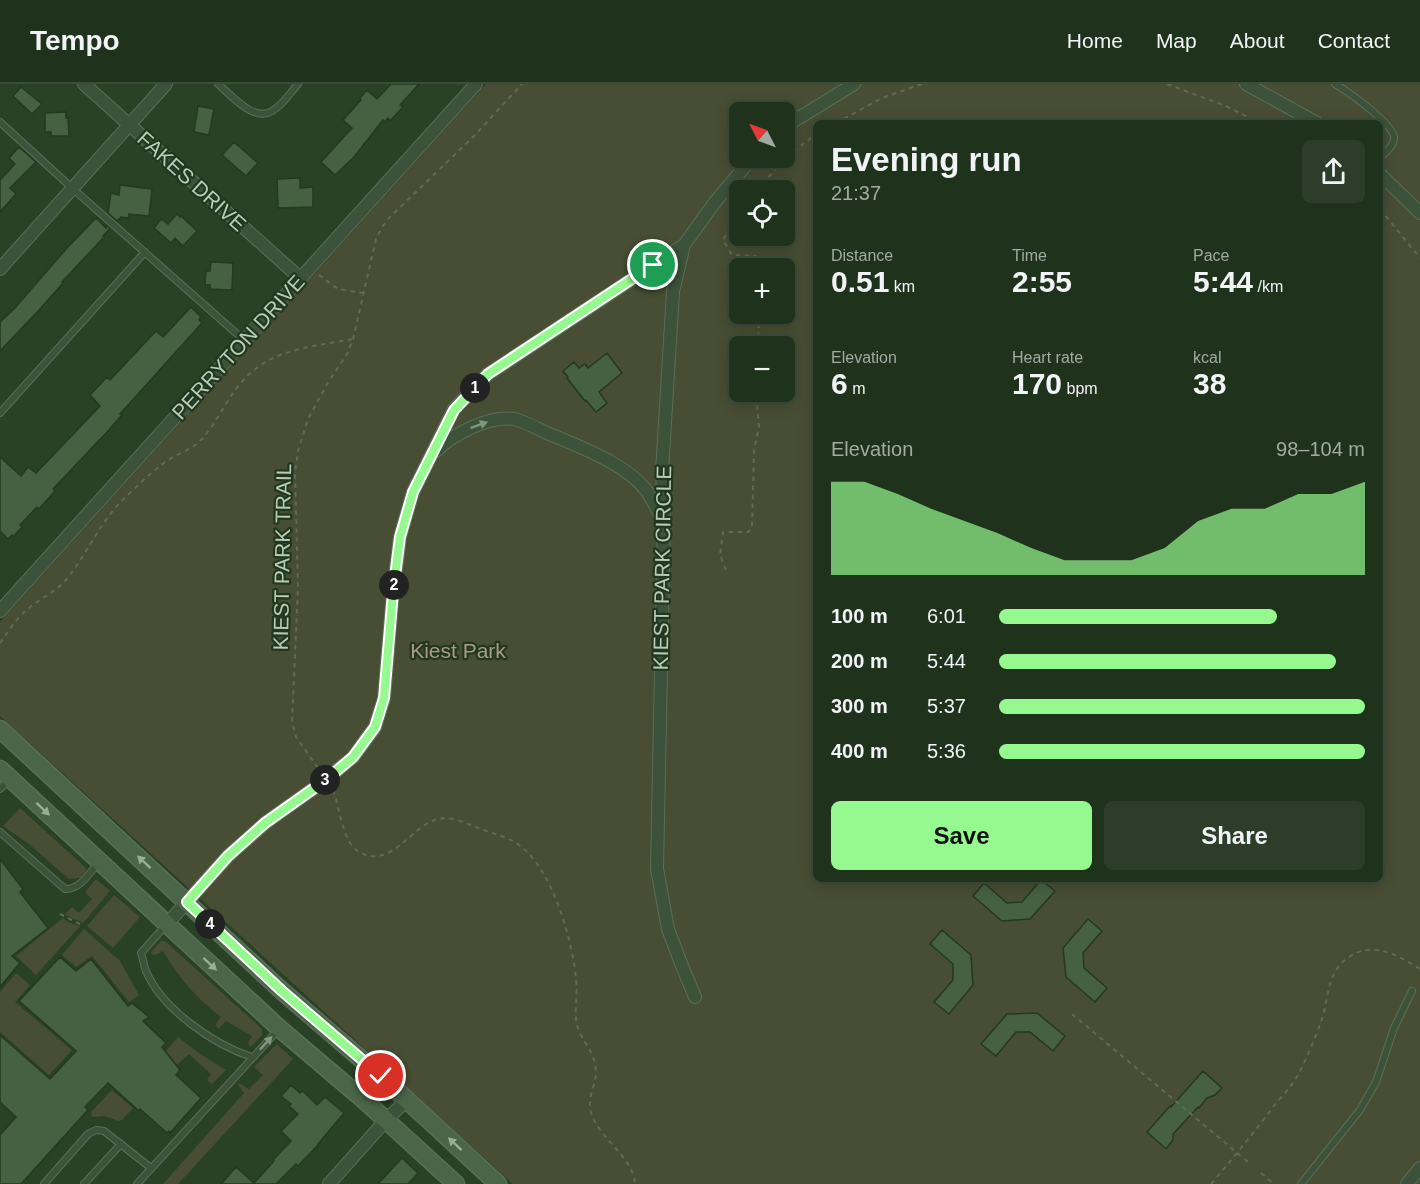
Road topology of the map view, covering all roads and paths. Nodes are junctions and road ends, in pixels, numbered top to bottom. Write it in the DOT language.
graph roads {
  1 [pos="84,84"];
  2 [pos="166,84"];
  3 [pos="218,84"];
  4 [pos="298,84"];
  5 [pos="476,84"];
  6 [pos="522,84"];
  7 [pos="854,84"];
  8 [pos="922,84"];
  9 [pos="1167,84"];
  10 [pos="1246,84"];
  11 [pos="1335,84"];
  12 [pos="795,120"];
  13 [pos="842,120"];
  14 [pos="1254,120"];
  15 [pos="1312,120"];
  16 [pos="1381,120"];
  17 [pos="0,122"];
  18 [pos="1383,122"];
  19 [pos="130,124"];
  20 [pos="813,137"];
  21 [pos="1383,155"];
  22 [pos="744,168"];
  23 [pos="1383,177"];
  24 [pos="766,180"];
  25 [pos="72,188"];
  26 [pos="1383,213"];
  27 [pos="1420,213"];
  28 [pos="729,230"];
  29 [pos="684,245"];
  30 [pos="145,252"];
  31 [pos="757,258"];
  32 [pos="1420,258"];
  33 [pos="0,269"];
  34 [pos="317,273"];
  35 [pos="300,278"];
  36 [pos="363,293"];
  37 [pos="353,339"];
  38 [pos="245,341"];
  39 [pos="757,402"];
  40 [pos="0,413"];
  41 [pos="431,456"];
  42 [pos="664,520"];
  43 [pos="726,570"];
  44 [pos="0,611"];
  45 [pos="0,643"];
  46 [pos="0,729"];
  47 [pos="321,772"];
  48 [pos="3,779"];
  49 [pos="330,784"];
  50 [pos="0,832"];
  51 [pos="100,862"];
  52 [pos="187,902"];
  53 [pos="60,914"];
  54 [pos="167,924"];
  55 [pos="84,926"];
  56 [pos="1420,969"];
  57 [pos="1412,991"];
  58 [pos="695,997"];
  59 [pos="1072,1014"];
  60 [pos="279,1028"];
  61 [pos="252,1057"];
  62 [pos="407,1100"];
  63 [pos="386,1120"];
  64 [pos="121,1144"];
  65 [pos="1237,1153"];
  66 [pos="1248,1162"];
  67 [pos="151,1168"];
  68 [pos="1420,1168"];
  69 [pos="1261,1173"];
  70 [pos="44,1184"];
  71 [pos="84,1184"];
  72 [pos="137,1184"];
  73 [pos="329,1184"];
  74 [pos="456,1184"];
  75 [pos="498,1184"];
  76 [pos="635,1184"];
  77 [pos="1211,1184"];
  78 [pos="1274,1184"];
  79 [pos="1301,1184"];
  80 [pos="1407,1184"];
  1 -- 19 [label="street, FAKES DRIVE"];
  2 -- 19 [label="street"];
  3 -- 4 [label="lane"];
  5 -- 35 [label="street, PERRYTON DRIVE"];
  6 -- 36 [label="path, KIEST PARK TRAIL"];
  7 -- 12 [label="street"];
  8 -- 13 [label="path"];
  9 -- 14 [label="path"];
  10 -- 15 [label="street"];
  11 -- 16 [label="lane"];
  17 -- 25 [label="lane"];
  18 -- 21 [label="lane"];
  19 -- 25 [label="street"];
  19 -- 35 [label="street, FAKES DRIVE"];
  20 -- 24 [label="path"];
  22 -- 29 [label="street, KIEST PARK CIRCLE"];
  23 -- 27 [label="street"];
  25 -- 30 [label="lane"];
  25 -- 33 [label="street"];
  26 -- 32 [label="path"];
  28 -- 31 [label="path"];
  29 -- 41 [label="street"];
  29 -- 42 [label="street, KIEST PARK CIRCLE"];
  30 -- 38 [label="lane"];
  30 -- 40 [label="lane"];
  34 -- 36 [label="path"];
  35 -- 38 [label="street, PERRYTON DRIVE"];
  36 -- 37 [label="path, KIEST PARK TRAIL"];
  37 -- 45 [label="path"];
  37 -- 47 [label="path, KIEST PARK TRAIL"];
  38 -- 44 [label="street, PERRYTON DRIVE"];
  39 -- 43 [label="path"];
  41 -- 42 [label="street, one-way"];
  41 -- 52 [label="street"];
  42 -- 58 [label="street, KIEST PARK CIRCLE"];
  52 -- 46 [label="main road, one-way"];
  48 -- 51 [label="main road, one-way"];
  49 -- 76 [label="path"];
  50 -- 51 [label="lane"];
  51 -- 54 [label="main road"];
  52 -- 54 [label="street"];
  52 -- 62 [label="main road"];
  53 -- 55 [label="path"];
  54 -- 60 [label="main road, one-way"];
  54 -- 61 [label="lane"];
  56 -- 65 [label="path"];
  57 -- 79 [label="lane"];
  59 -- 65 [label="path"];
  61 -- 60 [label="lane, one-way"];
  60 -- 63 [label="main road"];
  61 -- 67 [label="lane"];
  62 -- 63 [label="street"];
  75 -- 62 [label="main road, one-way"];
  63 -- 73 [label="street"];
  63 -- 74 [label="main road"];
  64 -- 67 [label="lane"];
  64 -- 70 [label="lane"];
  64 -- 71 [label="lane"];
  65 -- 66 [label="path"];
  65 -- 77 [label="path"];
  67 -- 72 [label="lane"];
  68 -- 80 [label="street"];
  69 -- 78 [label="path"];
}
